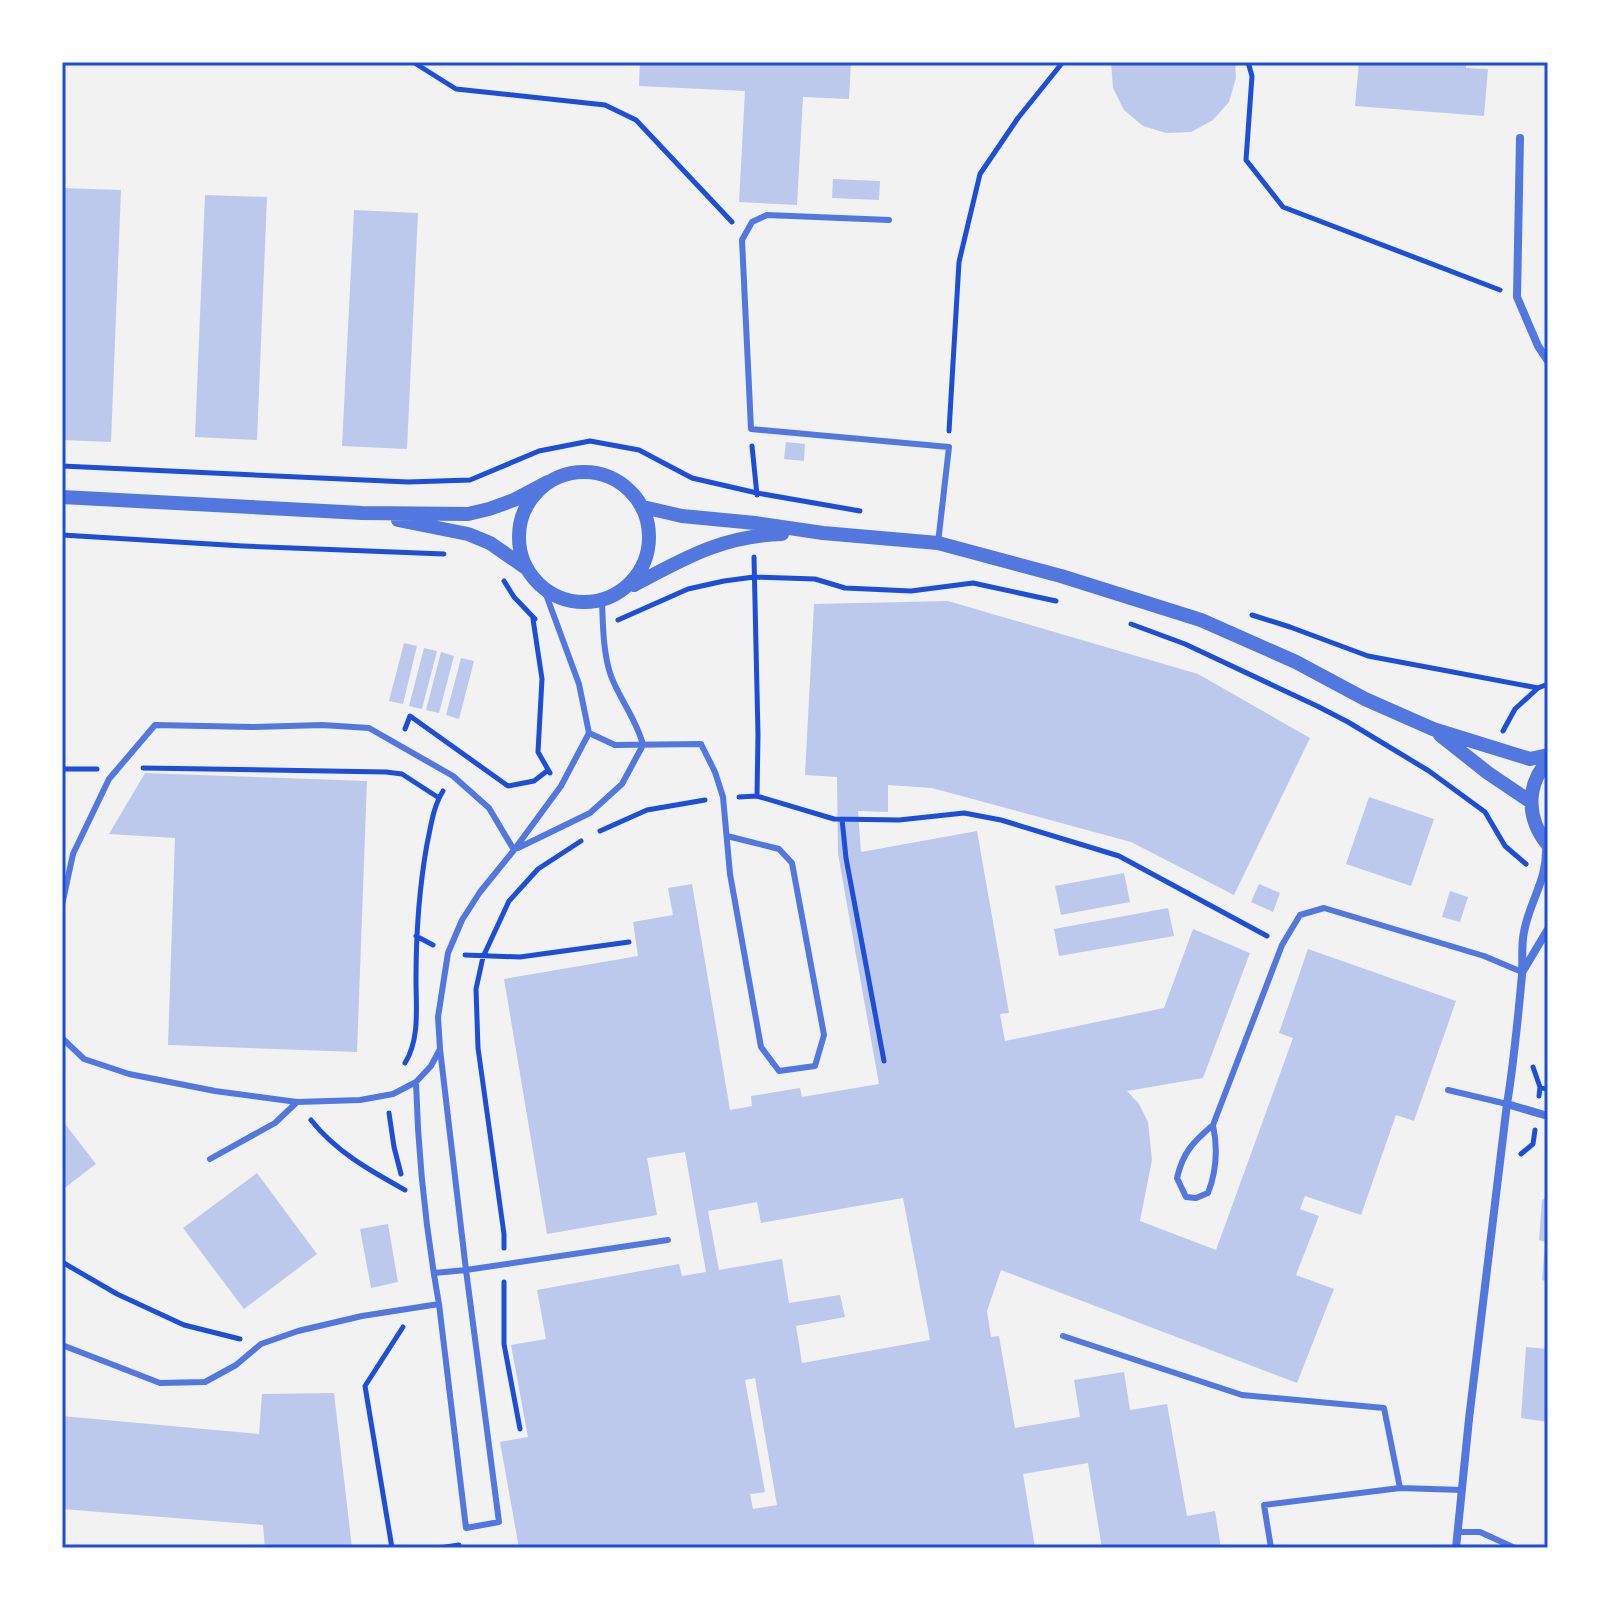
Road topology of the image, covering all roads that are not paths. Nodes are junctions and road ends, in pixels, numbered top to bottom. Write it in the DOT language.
graph roads {
  1 [pos="1520,138"];
  2 [pos="889,220"];
  3 [pos="1548,361"];
  4 [pos="548,482"];
  5 [pos="62,497"];
  6 [pos="643,507"];
  7 [pos="362,513"];
  8 [pos="754,529"];
  9 [pos="938,543"];
  10 [pos="527,569"];
  11 [pos="544,589"];
  12 [pos="619,593"];
  13 [pos="602,601"];
  14 [pos="1433,729"];
  15 [pos="589,733"];
  16 [pos="643,745"];
  17 [pos="1548,758"];
  18 [pos="1531,802"];
  19 [pos="727,836"];
  20 [pos="1547,844"];
  21 [pos="514,850"];
  22 [pos="62,905"];
  23 [pos="1548,929"];
  24 [pos="1522,972"];
  25 [pos="62,1038"];
  26 [pos="440,1049"];
  27 [pos="416,1082"];
  28 [pos="1448,1090"];
  29 [pos="297,1102"];
  30 [pos="1507,1104"];
  31 [pos="1548,1116"];
  32 [pos="1213,1125"];
  33 [pos="210,1159"];
  34 [pos="668,1240"];
  35 [pos="466,1270"];
  36 [pos="434,1273"];
  37 [pos="439,1304"];
  38 [pos="1063,1336"];
  39 [pos="62,1345"];
  40 [pos="1400,1488"];
  41 [pos="1462,1490"];
  42 [pos="1457,1532"];
  43 [pos="1271,1548"];
  44 [pos="1456,1548"];
  45 [pos="1515,1548"];
  1 -- 3 [label="street"];
  2 -- 9 [label="lane"];
  4 -- 6 [label="street"];
  4 -- 7 [label="street"];
  4 -- 10 [label="street"];
  5 -- 7 [label="street"];
  6 -- 8 [label="street"];
  6 -- 12 [label="street"];
  7 -- 10 [label="street"];
  8 -- 9 [label="street"];
  8 -- 12 [label="street"];
  9 -- 14 [label="street"];
  10 -- 11 [label="street"];
  11 -- 13 [label="street"];
  11 -- 15 [label="lane"];
  12 -- 13 [label="street"];
  13 -- 16 [label="lane"];
  14 -- 17 [label="street"];
  14 -- 18 [label="street"];
  15 -- 16 [label="lane"];
  15 -- 21 [label="lane"];
  16 -- 19 [label="lane"];
  16 -- 21 [label="lane"];
  17 -- 18 [label="street"];
  18 -- 20 [label="street"];
  19 -- 19 [label="lane"];
  20 -- 24 [label="street"];
  21 -- 22 [label="lane"];
  21 -- 26 [label="lane"];
  23 -- 24 [label="street"];
  24 -- 30 [label="street"];
  24 -- 32 [label="lane"];
  25 -- 29 [label="lane"];
  26 -- 27 [label="lane"];
  26 -- 35 [label="lane"];
  27 -- 29 [label="lane"];
  27 -- 36 [label="lane"];
  28 -- 30 [label="lane"];
  29 -- 33 [label="lane"];
  30 -- 31 [label="street"];
  30 -- 41 [label="street"];
  32 -- 32 [label="lane"];
  34 -- 35 [label="lane"];
  35 -- 36 [label="lane"];
  35 -- 37 [label="lane"];
  36 -- 37 [label="lane"];
  37 -- 39 [label="lane"];
  38 -- 40 [label="lane"];
  40 -- 41 [label="lane"];
  40 -- 43 [label="lane"];
  41 -- 42 [label="street"];
  42 -- 44 [label="street"];
  42 -- 45 [label="lane"];
}
